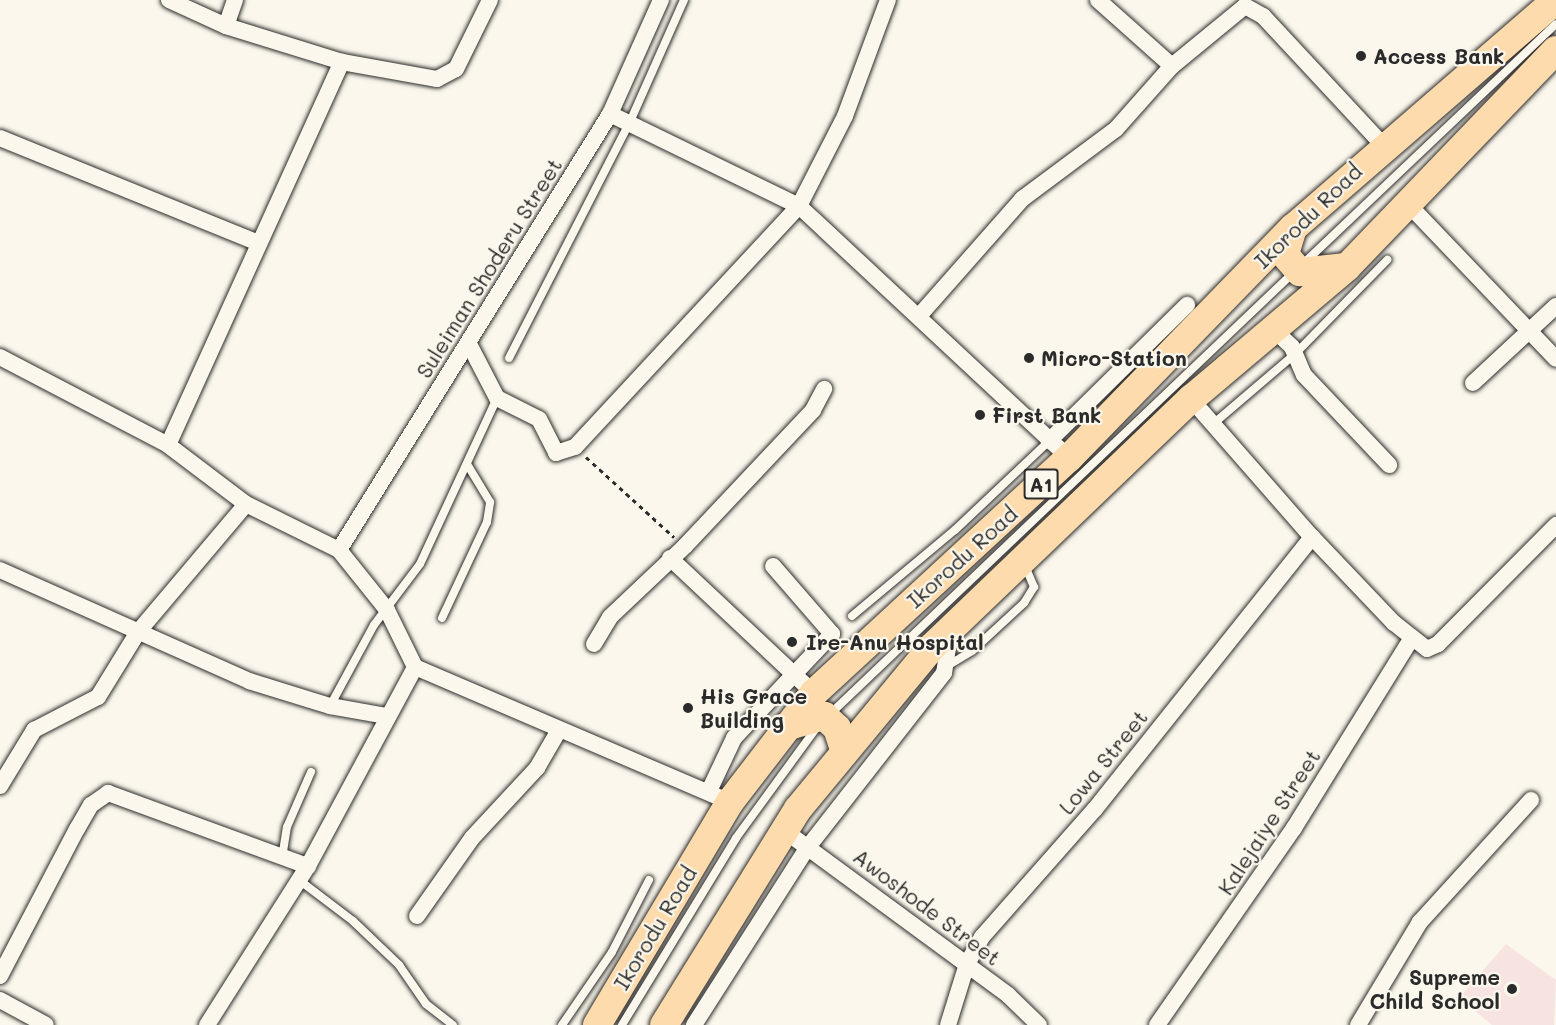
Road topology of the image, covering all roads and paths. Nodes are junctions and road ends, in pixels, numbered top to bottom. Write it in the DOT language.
graph roads {
  1 [pos="169,0"];
  2 [pos="235,0"];
  3 [pos="490,0"];
  4 [pos="661,0"];
  5 [pos="684,0"];
  6 [pos="888,0"];
  7 [pos="1098,0"];
  8 [pos="1551,7"];
  9 [pos="226,26"];
  10 [pos="1556,50"];
  11 [pos="342,62"];
  12 [pos="1172,66"];
  13 [pos="610,114"];
  14 [pos="629,124"];
  15 [pos="0,138"];
  16 [pos="1383,145"];
  17 [pos="1408,204"];
  18 [pos="799,206"];
  19 [pos="1293,228"];
  20 [pos="256,242"];
  21 [pos="1387,260"];
  22 [pos="1347,267"];
  23 [pos="1297,269"];
  24 [pos="1187,305"];
  25 [pos="1556,306"];
  26 [pos="919,316"];
  27 [pos="1274,330"];
  28 [pos="1530,330"];
  29 [pos="469,344"];
  30 [pos="1295,354"];
  31 [pos="0,357"];
  32 [pos="509,358"];
  33 [pos="1556,359"];
  34 [pos="1473,383"];
  35 [pos="824,389"];
  36 [pos="497,399"];
  37 [pos="1191,399"];
  38 [pos="1213,424"];
  39 [pos="168,445"];
  40 [pos="575,447"];
  41 [pos="1059,449"];
  42 [pos="467,465"];
  43 [pos="1389,465"];
  44 [pos="246,504"];
  45 [pos="1556,525"];
  46 [pos="1312,537"];
  47 [pos="685,546"];
  48 [pos="339,550"];
  49 [pos="670,558"];
  50 [pos="1022,561"];
  51 [pos="773,566"];
  52 [pos="0,570"];
  53 [pos="387,610"];
  54 [pos="852,616"];
  55 [pos="442,618"];
  56 [pos="951,628"];
  57 [pos="138,632"];
  58 [pos="1411,639"];
  59 [pos="594,644"];
  60 [pos="947,666"];
  61 [pos="415,667"];
  62 [pos="793,674"];
  63 [pos="814,693"];
  64 [pos="330,706"];
  65 [pos="387,716"];
  66 [pos="826,718"];
  67 [pos="785,726"];
  68 [pos="559,730"];
  69 [pos="844,749"];
  70 [pos="311,772"];
  71 [pos="0,786"];
  72 [pos="719,796"];
  73 [pos="1531,800"];
  74 [pos="785,831"];
  75 [pos="808,847"];
  76 [pos="282,858"];
  77 [pos="303,873"];
  78 [pos="649,880"];
  79 [pos="417,916"];
  80 [pos="967,964"];
  81 [pos="0,975"];
  82 [pos="0,1000"];
  83 [pos="1363,1023"];
  84 [pos="46,1025"];
  85 [pos="207,1025"];
  86 [pos="453,1025"];
  87 [pos="562,1025"];
  88 [pos="597,1025"];
  89 [pos="622,1025"];
  90 [pos="664,1025"];
  91 [pos="694,1025"];
  92 [pos="948,1025"];
  93 [pos="1039,1025"];
  94 [pos="1157,1025"];
  1 -- 9 [label="street"];
  2 -- 9 [label="street"];
  3 -- 11 [label="street"];
  4 -- 13 [label="street, Suleiman Shoderu Street"];
  5 -- 14 [label="lane"];
  6 -- 18 [label="street"];
  7 -- 12 [label="street"];
  8 -- 16 [label="highway, Ikorodu Road / A1"];
  8 -- 23 [label="lane"];
  9 -- 11 [label="street"];
  10 -- 17 [label="highway, Ikorodu Road / A1"];
  11 -- 20 [label="street"];
  12 -- 16 [label="street"];
  12 -- 26 [label="street"];
  13 -- 14 [label="street"];
  13 -- 29 [label="street, Suleiman Shoderu Street"];
  14 -- 18 [label="street"];
  14 -- 32 [label="lane"];
  15 -- 20 [label="street"];
  16 -- 19 [label="highway, Ikorodu Road / A1"];
  17 -- 22 [label="highway, Ikorodu Road / A1"];
  17 -- 28 [label="street"];
  18 -- 26 [label="street"];
  18 -- 40 [label="street"];
  19 -- 23 [label="highway"];
  19 -- 41 [label="highway, Ikorodu Road / A1"];
  20 -- 39 [label="street"];
  21 -- 30 [label="lane"];
  22 -- 23 [label="highway"];
  22 -- 27 [label="highway, Ikorodu Road / A1"];
  23 -- 66 [label="lane"];
  24 -- 41 [label="street"];
  25 -- 28 [label="street"];
  26 -- 41 [label="street"];
  27 -- 30 [label="street"];
  27 -- 37 [label="highway, Ikorodu Road / A1"];
  28 -- 33 [label="street"];
  28 -- 34 [label="street"];
  29 -- 36 [label="street"];
  29 -- 48 [label="street, Suleiman Shoderu Street"];
  30 -- 38 [label="lane"];
  30 -- 43 [label="street"];
  31 -- 39 [label="street"];
  35 -- 47 [label="street"];
  36 -- 40 [label="street"];
  36 -- 42 [label="lane"];
  37 -- 38 [label="street"];
  37 -- 50 [label="highway, Ikorodu Road / A1"];
  38 -- 46 [label="street"];
  39 -- 44 [label="street"];
  40 -- 47 [label="path"];
  41 -- 54 [label="lane"];
  41 -- 63 [label="highway, Ikorodu Road / A1"];
  42 -- 53 [label="lane"];
  42 -- 55 [label="lane"];
  44 -- 48 [label="street"];
  44 -- 57 [label="street"];
  45 -- 58 [label="street"];
  46 -- 58 [label="street"];
  46 -- 80 [label="street, Lowa Street"];
  47 -- 49 [label="street"];
  48 -- 53 [label="street"];
  49 -- 59 [label="street"];
  49 -- 62 [label="street"];
  50 -- 56 [label="highway, Ikorodu Road / A1"];
  50 -- 60 [label="lane"];
  51 -- 62 [label="street"];
  52 -- 57 [label="street"];
  53 -- 61 [label="street"];
  53 -- 64 [label="lane"];
  56 -- 60 [label="street"];
  56 -- 69 [label="highway, Ikorodu Road / A1"];
  57 -- 64 [label="street"];
  57 -- 71 [label="street"];
  58 -- 94 [label="street, Kalejaiye Street"];
  60 -- 75 [label="street"];
  61 -- 65 [label="street"];
  61 -- 68 [label="street"];
  62 -- 63 [label="street"];
  62 -- 72 [label="street"];
  63 -- 67 [label="highway, Ikorodu Road / A1"];
  64 -- 65 [label="street"];
  65 -- 77 [label="street"];
  66 -- 67 [label="highway"];
  66 -- 69 [label="highway"];
  66 -- 89 [label="lane"];
  67 -- 72 [label="highway, Ikorodu Road / A1"];
  68 -- 72 [label="street"];
  68 -- 79 [label="street"];
  69 -- 74 [label="highway, Ikorodu Road / A1"];
  70 -- 76 [label="lane"];
  72 -- 88 [label="highway, Ikorodu Road / A1"];
  73 -- 83 [label="street"];
  74 -- 75 [label="street, Awoshode Street"];
  74 -- 90 [label="highway, Ikorodu Road / A1"];
  75 -- 80 [label="street, Awoshode Street"];
  75 -- 91 [label="street"];
  76 -- 77 [label="street"];
  76 -- 81 [label="street"];
  77 -- 85 [label="street"];
  77 -- 86 [label="lane"];
  78 -- 87 [label="lane"];
  80 -- 92 [label="street, Lowa Street"];
  80 -- 93 [label="street, Awoshode Street"];
  82 -- 84 [label="street"];
}
